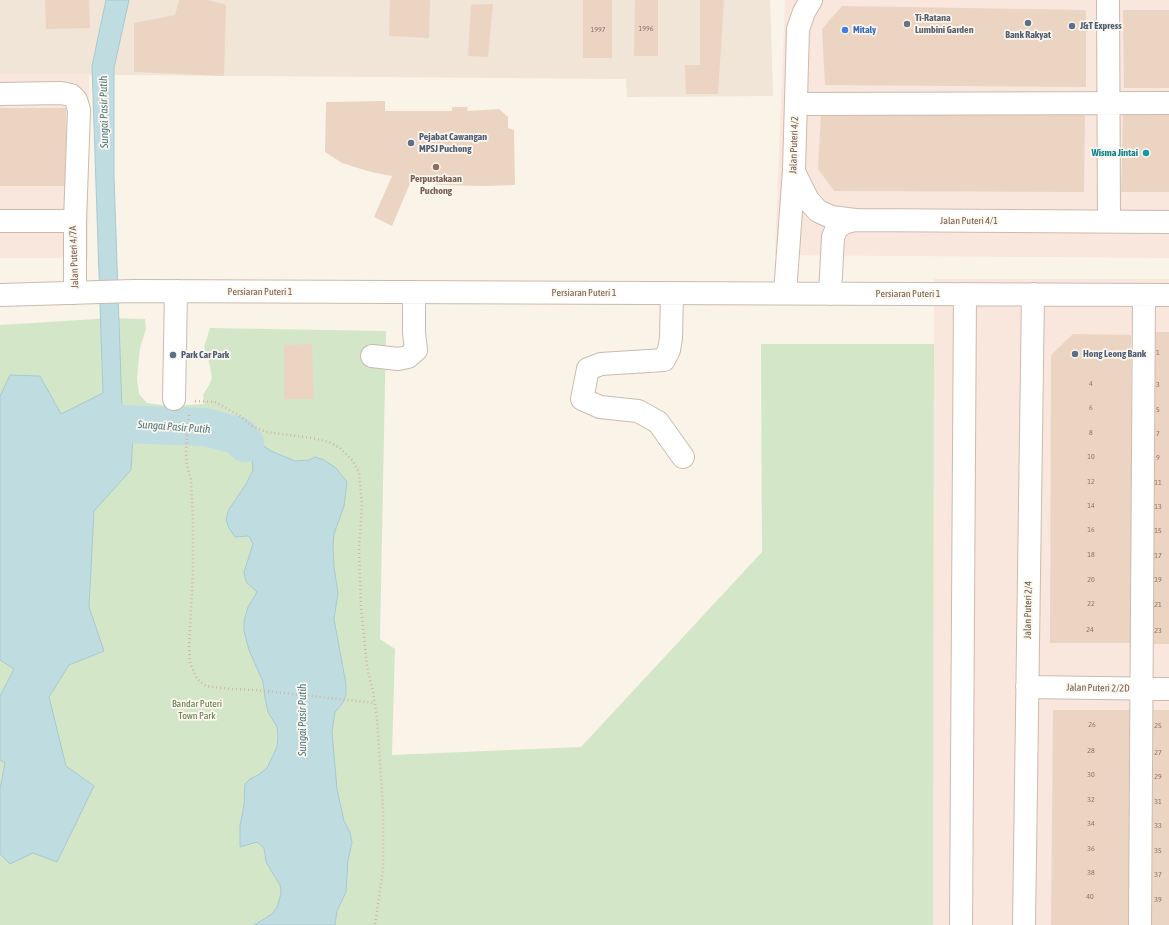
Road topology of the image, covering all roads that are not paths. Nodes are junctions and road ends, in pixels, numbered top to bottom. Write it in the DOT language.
graph roads {
  1 [pos="811,0"];
  2 [pos="1108,0"];
  3 [pos="0,94"];
  4 [pos="1109,103"];
  5 [pos="1169,103"];
  6 [pos="796,104"];
  7 [pos="794,170"];
  8 [pos="855,220"];
  9 [pos="0,221"];
  10 [pos="75,221"];
  11 [pos="1110,221"];
  12 [pos="1169,222"];
  13 [pos="176,291"];
  14 [pos="414,292"];
  15 [pos="83,293"];
  16 [pos="672,293"];
  17 [pos="785,293"];
  18 [pos="830,294"];
  19 [pos="965,294"];
  20 [pos="1032,294"];
  21 [pos="0,295"];
  22 [pos="1144,295"];
  23 [pos="1169,295"];
  24 [pos="372,356"];
  25 [pos="182,405"];
  26 [pos="683,457"];
  27 [pos="1027,687"];
  28 [pos="1141,688"];
  29 [pos="1169,689"];
  30 [pos="961,925"];
  31 [pos="1024,925"];
  32 [pos="1140,925"];
  1 -- 6 [label="street, Jalan Puteri 4/2"];
  2 -- 4 [label="street"];
  3 -- 10 [label="street"];
  4 -- 5 [label="street"];
  4 -- 6 [label="street"];
  4 -- 11 [label="street"];
  6 -- 7 [label="street, Jalan Puteri 4/2"];
  7 -- 8 [label="street"];
  7 -- 17 [label="street, Jalan Puteri 4/2"];
  8 -- 11 [label="street, Jalan Puteri 4/1"];
  8 -- 18 [label="street, Jalan Puteri 4/1"];
  9 -- 10 [label="street, Jalan Puteri 4/7A"];
  10 -- 15 [label="street, Jalan Puteri 4/7A"];
  11 -- 12 [label="street, Jalan Puteri 4/1"];
  13 -- 14 [label="street, Persiaran Puteri 1"];
  13 -- 15 [label="street, Persiaran Puteri 1"];
  13 -- 25 [label="street"];
  14 -- 16 [label="street, Persiaran Puteri 1"];
  14 -- 24 [label="street"];
  15 -- 21 [label="street, Persiaran Puteri 1"];
  16 -- 17 [label="street, Persiaran Puteri 1"];
  16 -- 26 [label="street"];
  17 -- 18 [label="street, Persiaran Puteri 1"];
  18 -- 19 [label="street, Persiaran Puteri 1"];
  19 -- 20 [label="street, Persiaran Puteri 1"];
  19 -- 30 [label="street"];
  20 -- 22 [label="street, Persiaran Puteri 1"];
  20 -- 27 [label="street, Jalan Puteri 2/4"];
  22 -- 23 [label="street, Persiaran Puteri 1"];
  22 -- 28 [label="street"];
  27 -- 28 [label="street, Jalan Puteri 2/2D"];
  27 -- 31 [label="street, Jalan Puteri 2/4"];
  28 -- 29 [label="street, Jalan Puteri 2/2D"];
  28 -- 32 [label="street"];
}
